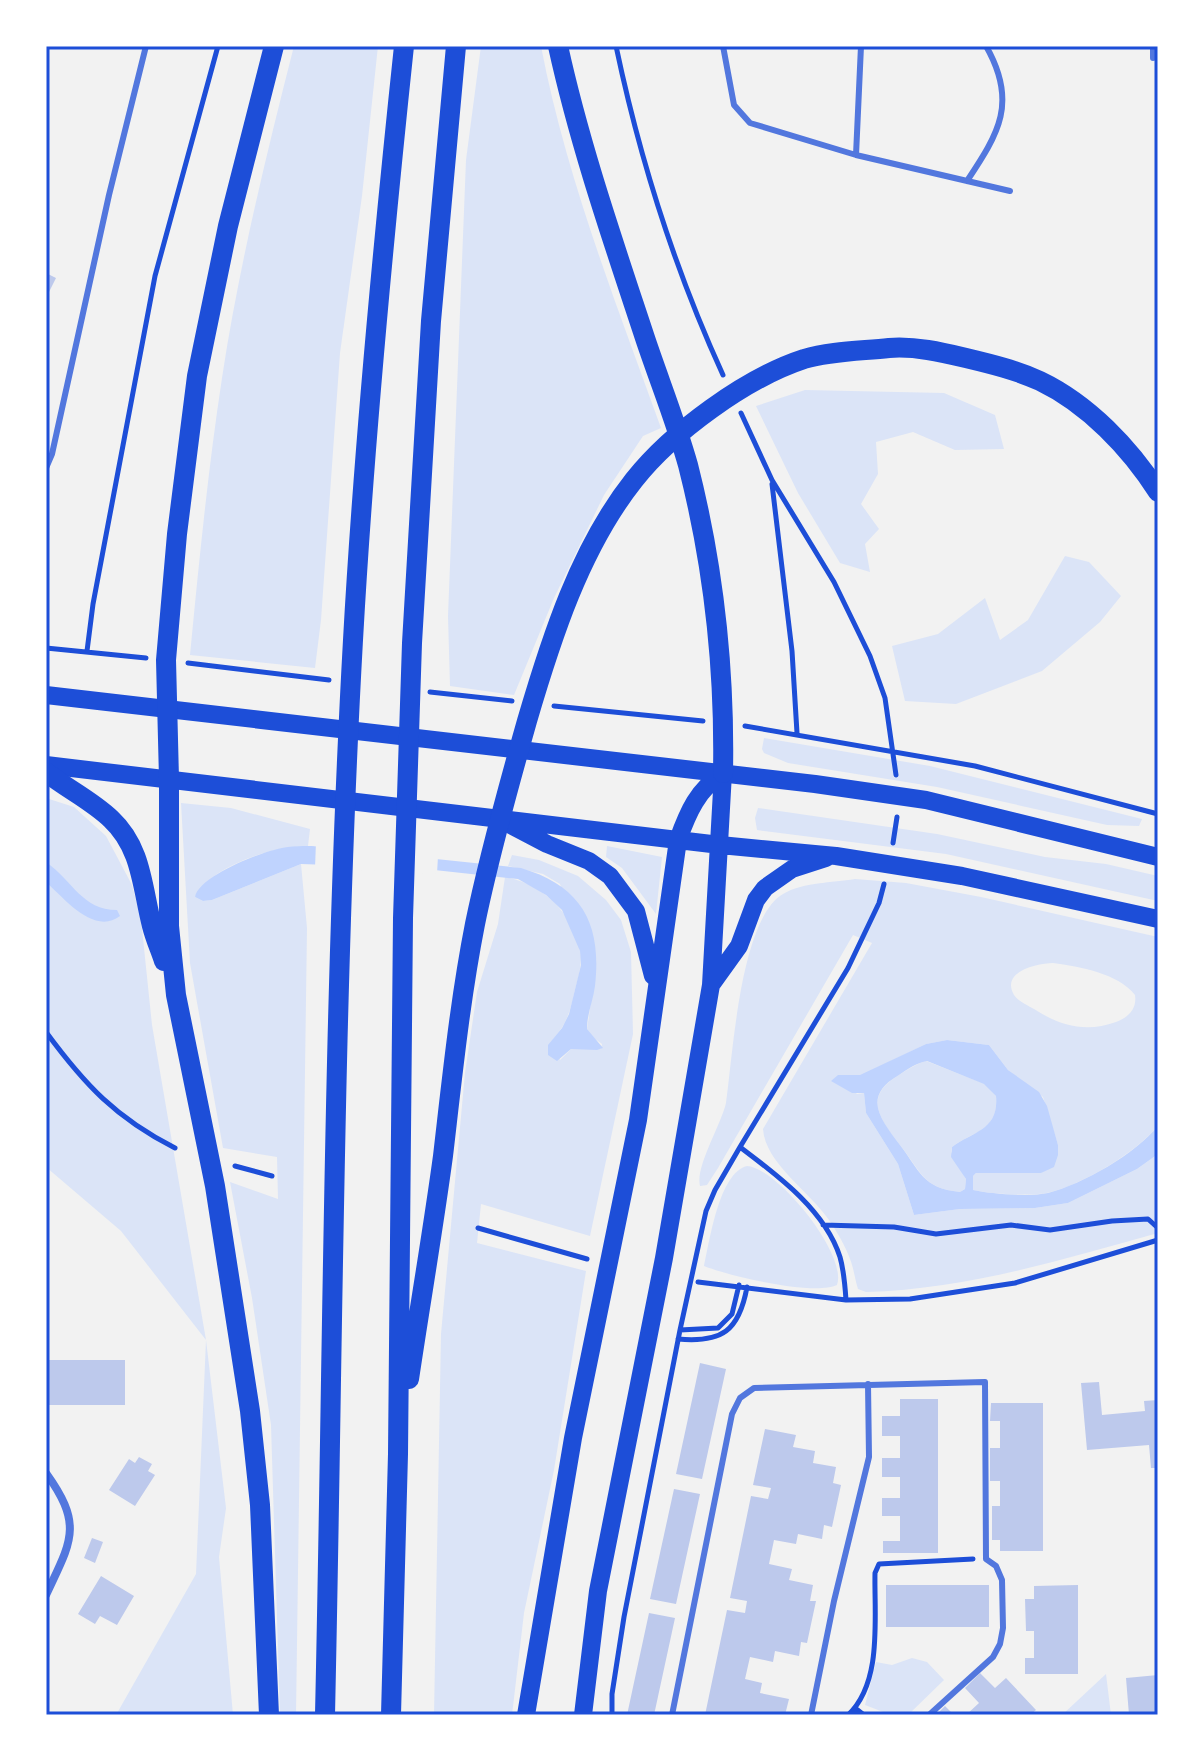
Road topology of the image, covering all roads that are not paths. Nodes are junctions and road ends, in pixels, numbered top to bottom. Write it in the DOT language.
graph roads {
  1 [pos="146,46"];
  2 [pos="274,46"];
  3 [pos="404,46"];
  4 [pos="456,46"];
  5 [pos="558,46"];
  6 [pos="723,46"];
  7 [pos="861,46"];
  8 [pos="986,46"];
  9 [pos="1153,46"];
  10 [pos="1153,58"];
  11 [pos="856,155"];
  12 [pos="967,181"];
  13 [pos="1010,191"];
  14 [pos="46,468"];
  15 [pos="1158,492"];
  16 [pos="46,695"];
  17 [pos="167,710"];
  18 [pos="46,765"];
  19 [pos="46,772"];
  20 [pos="723,773"];
  21 [pos="169,779"];
  22 [pos="498,818"];
  23 [pos="678,840"];
  24 [pos="720,845"];
  25 [pos="836,856"];
  26 [pos="1158,857"];
  27 [pos="1158,919"];
  28 [pos="711,985"];
  29 [pos="656,986"];
  30 [pos="176,995"];
  31 [pos="868,1384"];
  32 [pos="398,1454"];
  33 [pos="46,1473"];
  34 [pos="46,1595"];
  35 [pos="269,1715"];
  36 [pos="325,1715"];
  37 [pos="391,1715"];
  38 [pos="526,1715"];
  39 [pos="583,1715"];
  40 [pos="672,1715"];
  41 [pos="811,1715"];
  42 [pos="929,1715"];
  1 -- 14 [label="lane"];
  2 -- 17 [label="highway"];
  3 -- 36 [label="highway"];
  4 -- 32 [label="highway"];
  5 -- 20 [label="highway"];
  6 -- 11 [label="lane"];
  7 -- 11 [label="lane"];
  8 -- 12 [label="lane"];
  9 -- 10 [label="lane"];
  11 -- 12 [label="lane"];
  12 -- 13 [label="lane"];
  15 -- 32 [label="highway"];
  16 -- 17 [label="main road"];
  17 -- 20 [label="main road"];
  17 -- 21 [label="highway"];
  18 -- 21 [label="main road"];
  19 -- 30 [label="highway"];
  20 -- 23 [label="main road"];
  20 -- 24 [label="main road"];
  20 -- 26 [label="main road"];
  21 -- 22 [label="main road"];
  21 -- 30 [label="highway"];
  22 -- 23 [label="main road"];
  22 -- 29 [label="main road"];
  23 -- 24 [label="main road"];
  23 -- 29 [label="main road"];
  24 -- 25 [label="main road"];
  24 -- 28 [label="main road"];
  25 -- 27 [label="main road"];
  25 -- 28 [label="main road"];
  28 -- 39 [label="main road"];
  29 -- 38 [label="main road"];
  30 -- 35 [label="highway"];
  31 -- 40 [label="lane"];
  31 -- 41 [label="lane"];
  31 -- 42 [label="lane"];
  32 -- 37 [label="highway"];
  33 -- 34 [label="street"];
}
